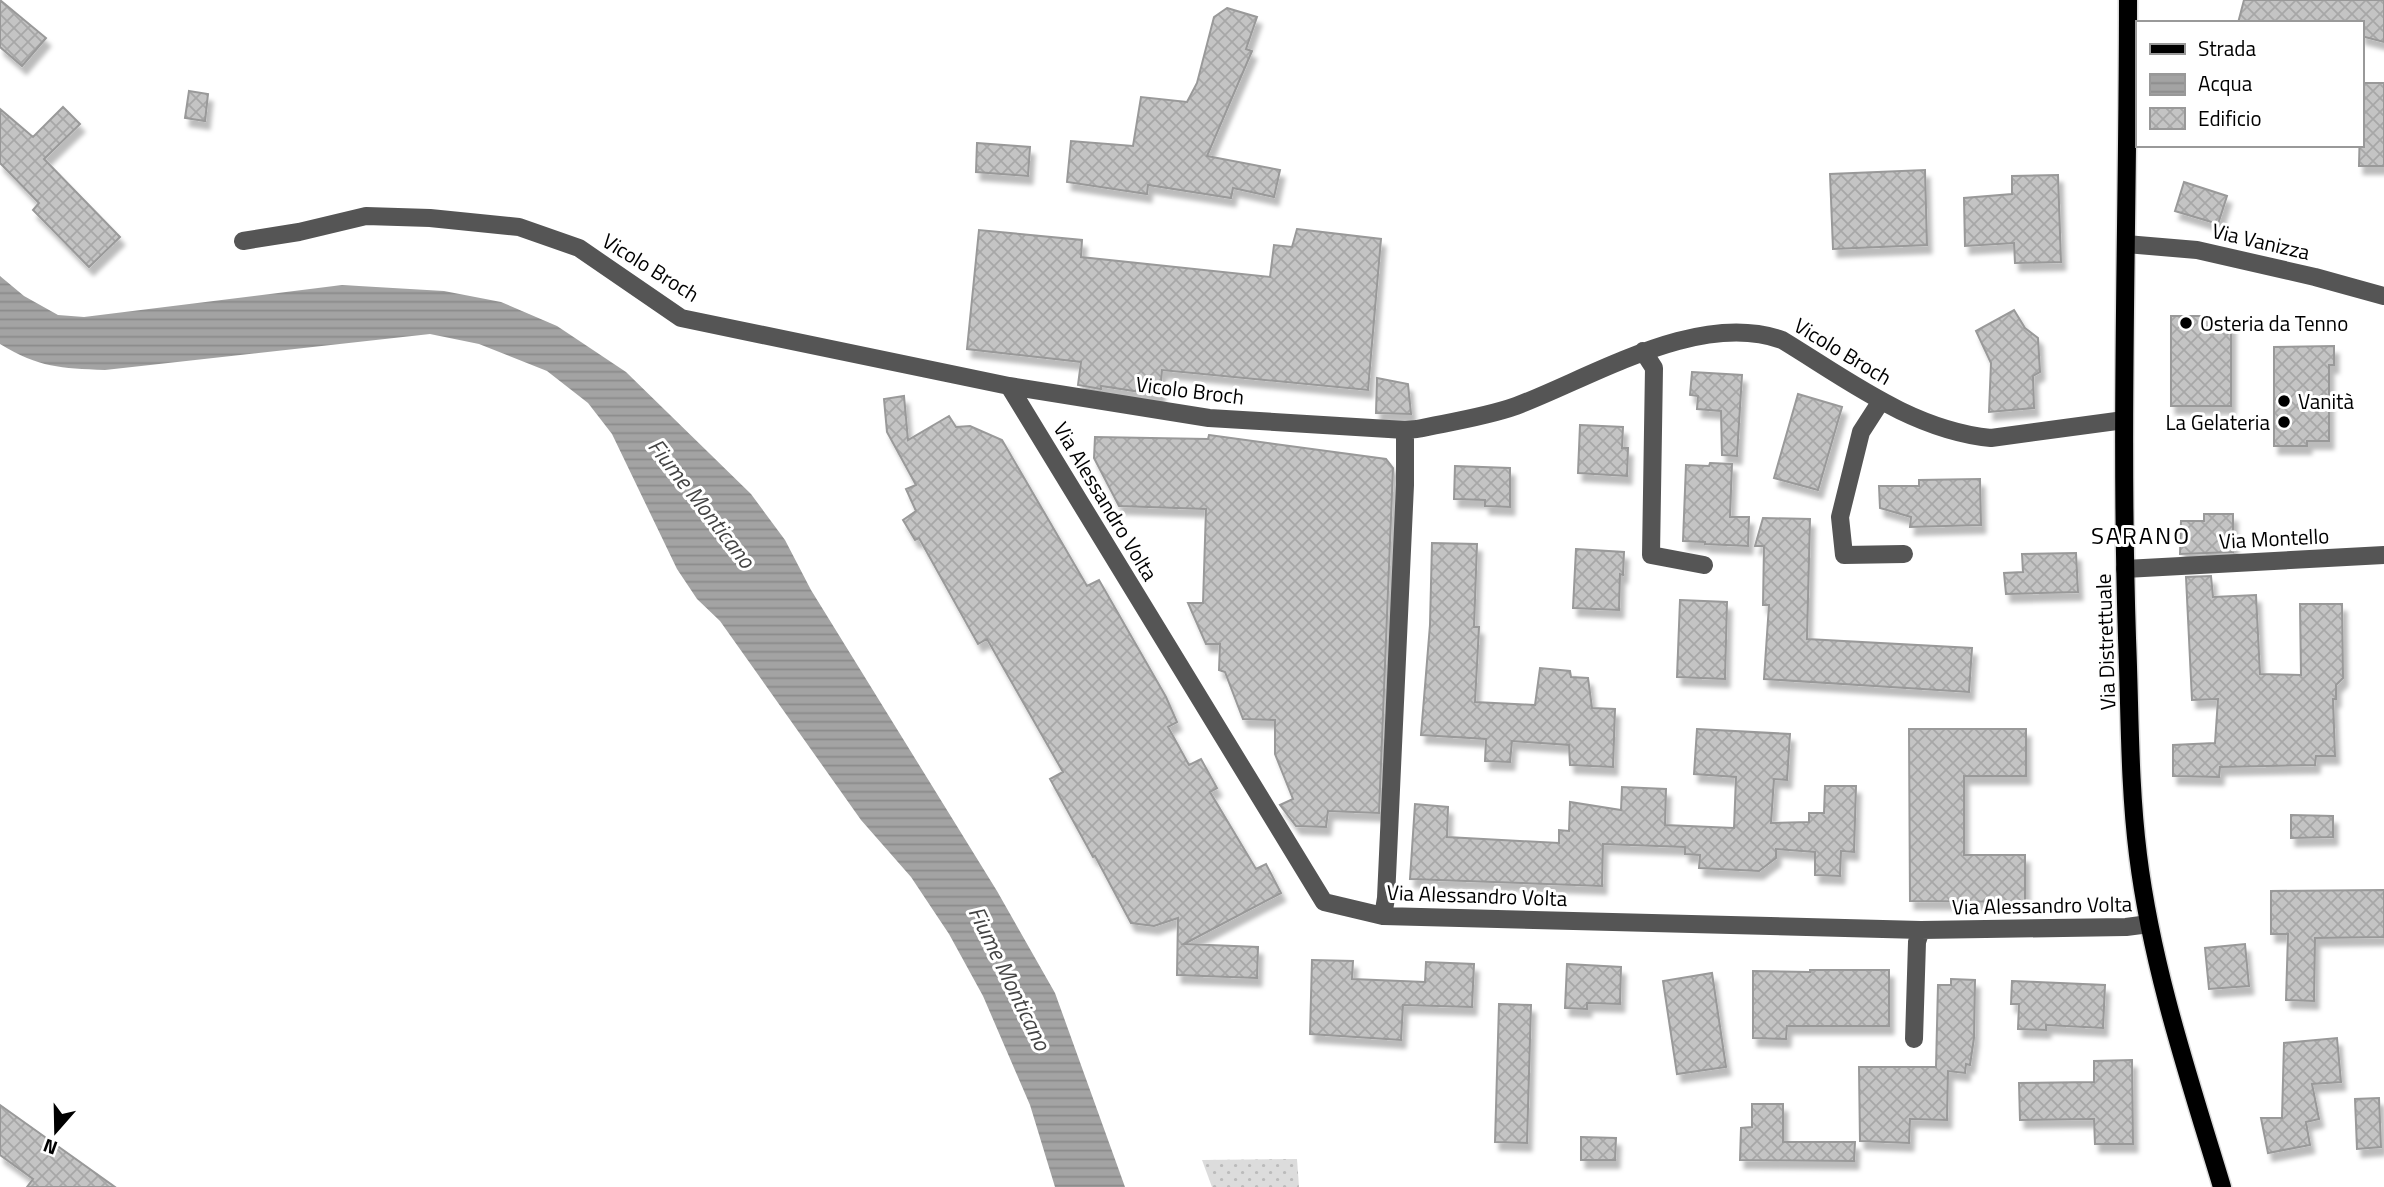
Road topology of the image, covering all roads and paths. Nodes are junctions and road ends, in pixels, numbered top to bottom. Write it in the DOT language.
graph roads {
  1 [pos="2128,0"];
  2 [pos="243,241"];
  3 [pos="2126,244"];
  4 [pos="2384,296"];
  5 [pos="1643,351"];
  6 [pos="1009,386"];
  7 [pos="1881,401"];
  8 [pos="2123,420"];
  9 [pos="1405,430"];
  10 [pos="1904,554"];
  11 [pos="2384,555"];
  12 [pos="1704,565"];
  13 [pos="2125,569"];
  14 [pos="1383,916"];
  15 [pos="2149,924"];
  16 [pos="1921,930"];
  17 [pos="1914,1039"];
  18 [pos="2222,1187"];
  1 -- 3 [label="main road, Via Distrettuale"];
  2 -- 6 [label="street, Vicolo Broch"];
  3 -- 4 [label="street, Via Vanizza"];
  3 -- 8 [label="main road, Via Distrettuale"];
  5 -- 7 [label="street, Vicolo Broch"];
  5 -- 9 [label="street, Vicolo Broch"];
  5 -- 12 [label="street"];
  6 -- 9 [label="street, Vicolo Broch"];
  6 -- 14 [label="street, Via Alessandro Volta"];
  7 -- 8 [label="street, Vicolo Broch"];
  7 -- 10 [label="street"];
  8 -- 13 [label="main road, Via Distrettuale"];
  9 -- 14 [label="street"];
  11 -- 13 [label="street, Via Montello"];
  13 -- 15 [label="main road, Via Distrettuale"];
  14 -- 16 [label="street, Via Alessandro Volta"];
  15 -- 16 [label="street, Via Alessandro Volta"];
  15 -- 18 [label="main road, Via Distrettuale"];
  16 -- 17 [label="street"];
}
